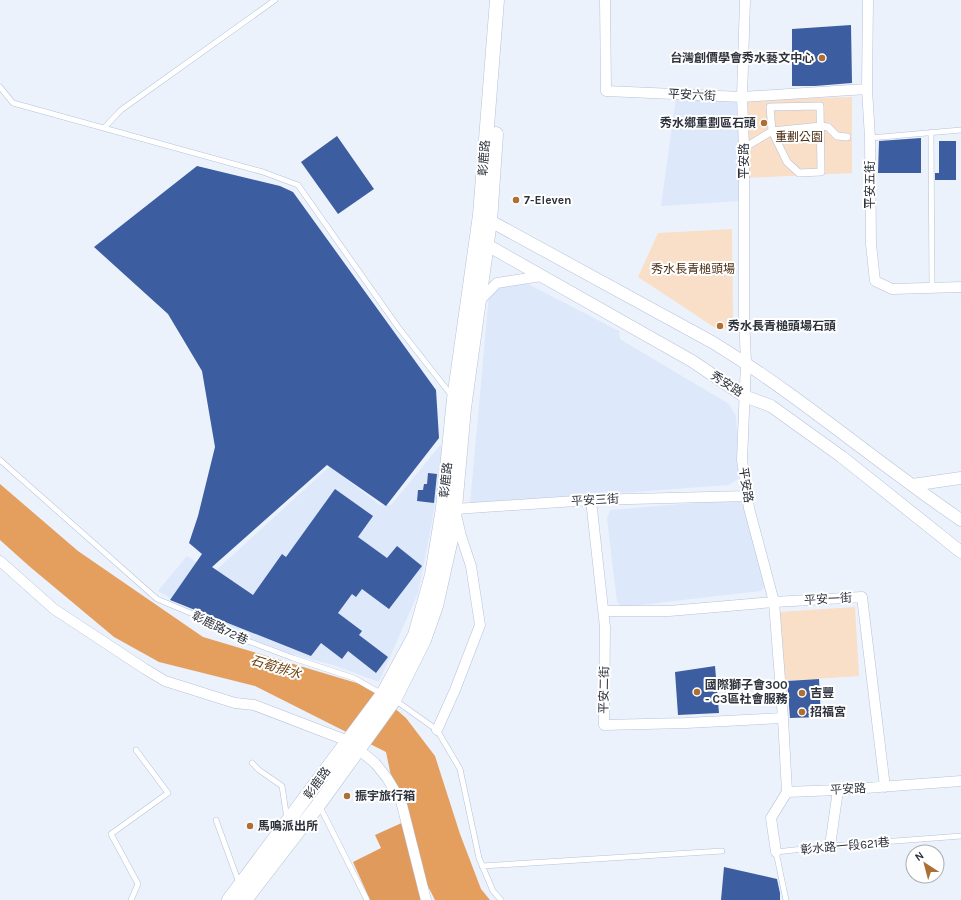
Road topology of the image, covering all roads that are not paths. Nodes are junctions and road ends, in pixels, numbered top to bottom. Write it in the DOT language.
graph roads {
  1 [pos="275,0"];
  2 [pos="497,0"];
  3 [pos="506,0"];
  4 [pos="605,0"];
  5 [pos="745,0"];
  6 [pos="868,0"];
  7 [pos="0,87"];
  8 [pos="867,90"];
  9 [pos="742,97"];
  10 [pos="821,126"];
  11 [pos="104,128"];
  12 [pos="961,130"];
  13 [pos="772,131"];
  14 [pos="931,132"];
  15 [pos="847,137"];
  16 [pos="870,138"];
  17 [pos="744,148"];
  18 [pos="485,218"];
  19 [pos="482,242"];
  20 [pos="542,276"];
  21 [pos="961,287"];
  22 [pos="932,288"];
  23 [pos="478,302"];
  24 [pos="746,363"];
  25 [pos="744,396"];
  26 [pos="459,404"];
  27 [pos="0,460"];
  28 [pos="961,478"];
  29 [pos="912,485"];
  30 [pos="748,496"];
  31 [pos="591,500"];
  32 [pos="449,509"];
  33 [pos="961,520"];
  34 [pos="961,552"];
  35 [pos="0,561"];
  36 [pos="774,602"];
  37 [pos="604,611"];
  38 [pos="385,701"];
  39 [pos="783,718"];
  40 [pos="437,730"];
  41 [pos="354,743"];
  42 [pos="136,750"];
  43 [pos="252,764"];
  44 [pos="961,781"];
  45 [pos="885,787"];
  46 [pos="838,790"];
  47 [pos="786,792"];
  48 [pos="319,804"];
  49 [pos="216,820"];
  50 [pos="288,824"];
  51 [pos="961,836"];
  52 [pos="830,846"];
  53 [pos="722,851"];
  54 [pos="776,852"];
  55 [pos="482,866"];
  56 [pos="240,886"];
  57 [pos="130,900"];
  58 [pos="229,900"];
  59 [pos="237,900"];
  60 [pos="245,900"];
  61 [pos="367,900"];
  62 [pos="426,900"];
  63 [pos="501,900"];
  64 [pos="786,900"];
  1 -- 11 [label="lane"];
  2 -- 18 [label="main road, 彰鹿路"];
  3 -- 18 [label="main road, 彰鹿路"];
  4 -- 9 [label="street, 平安六街"];
  5 -- 9 [label="street, 平安路"];
  6 -- 8 [label="street, 平安五街"];
  7 -- 11 [label="lane"];
  8 -- 9 [label="street, 平安六街"];
  8 -- 16 [label="street, 平安五街"];
  9 -- 17 [label="street, 平安路"];
  10 -- 13 [label="street"];
  10 -- 13 [label="street"];
  10 -- 13 [label="street"];
  10 -- 15 [label="street"];
  11 -- 26 [label="lane"];
  12 -- 14 [label="lane"];
  13 -- 17 [label="street"];
  14 -- 16 [label="lane"];
  14 -- 22 [label="lane"];
  16 -- 22 [label="street, 平安五街"];
  17 -- 24 [label="street, 平安路"];
  18 -- 19 [label="main road, 彰鹿路"];
  18 -- 24 [label="street"];
  19 -- 20 [label="street, 秀安路"];
  19 -- 23 [label="main road, 彰鹿路"];
  19 -- 26 [label="main road, 彰鹿路"];
  20 -- 23 [label="street"];
  20 -- 25 [label="street, 秀安路"];
  21 -- 22 [label="street, 平安五街"];
  23 -- 26 [label="main road, 彰鹿路"];
  24 -- 25 [label="street, 平安路"];
  24 -- 29 [label="street"];
  25 -- 30 [label="street, 平安路"];
  25 -- 34 [label="street, 秀安路"];
  26 -- 32 [label="main road, 彰鹿路"];
  27 -- 38 [label="lane, 彰鹿路72巷"];
  28 -- 29 [label="street"];
  29 -- 33 [label="street"];
  30 -- 31 [label="street, 平安三街"];
  30 -- 36 [label="street, 平安路"];
  31 -- 32 [label="street, 平安三街"];
  31 -- 37 [label="street, 平安二街"];
  32 -- 38 [label="main road, 彰鹿路"];
  32 -- 40 [label="street"];
  35 -- 41 [label="street"];
  36 -- 37 [label="street, 平安一街"];
  36 -- 39 [label="street, 平安路"];
  36 -- 45 [label="street, 平安一街"];
  37 -- 39 [label="street, 平安二街"];
  38 -- 40 [label="lane, 彰鹿路72巷"];
  38 -- 41 [label="main road, 彰鹿路"];
  39 -- 47 [label="street, 平安路"];
  40 -- 55 [label="lane"];
  41 -- 48 [label="main road, 彰鹿路"];
  41 -- 50 [label="main road, 彰鹿路"];
  41 -- 62 [label="street"];
  42 -- 57 [label="lane"];
  43 -- 50 [label="lane"];
  44 -- 45 [label="street, 平安路"];
  45 -- 46 [label="street, 平安路"];
  46 -- 47 [label="street, 平安路"];
  46 -- 52 [label="street"];
  47 -- 54 [label="street"];
  48 -- 60 [label="main road, 彰鹿路"];
  48 -- 61 [label="lane"];
  49 -- 56 [label="lane"];
  50 -- 56 [label="main road, 彰鹿路"];
  51 -- 52 [label="lane, 彰水路一段621巷"];
  52 -- 54 [label="lane, 彰水路一段621巷"];
  53 -- 55 [label="lane"];
  54 -- 64 [label="lane"];
  55 -- 63 [label="lane"];
  56 -- 58 [label="main road, 彰鹿路"];
  56 -- 59 [label="street"];
}
